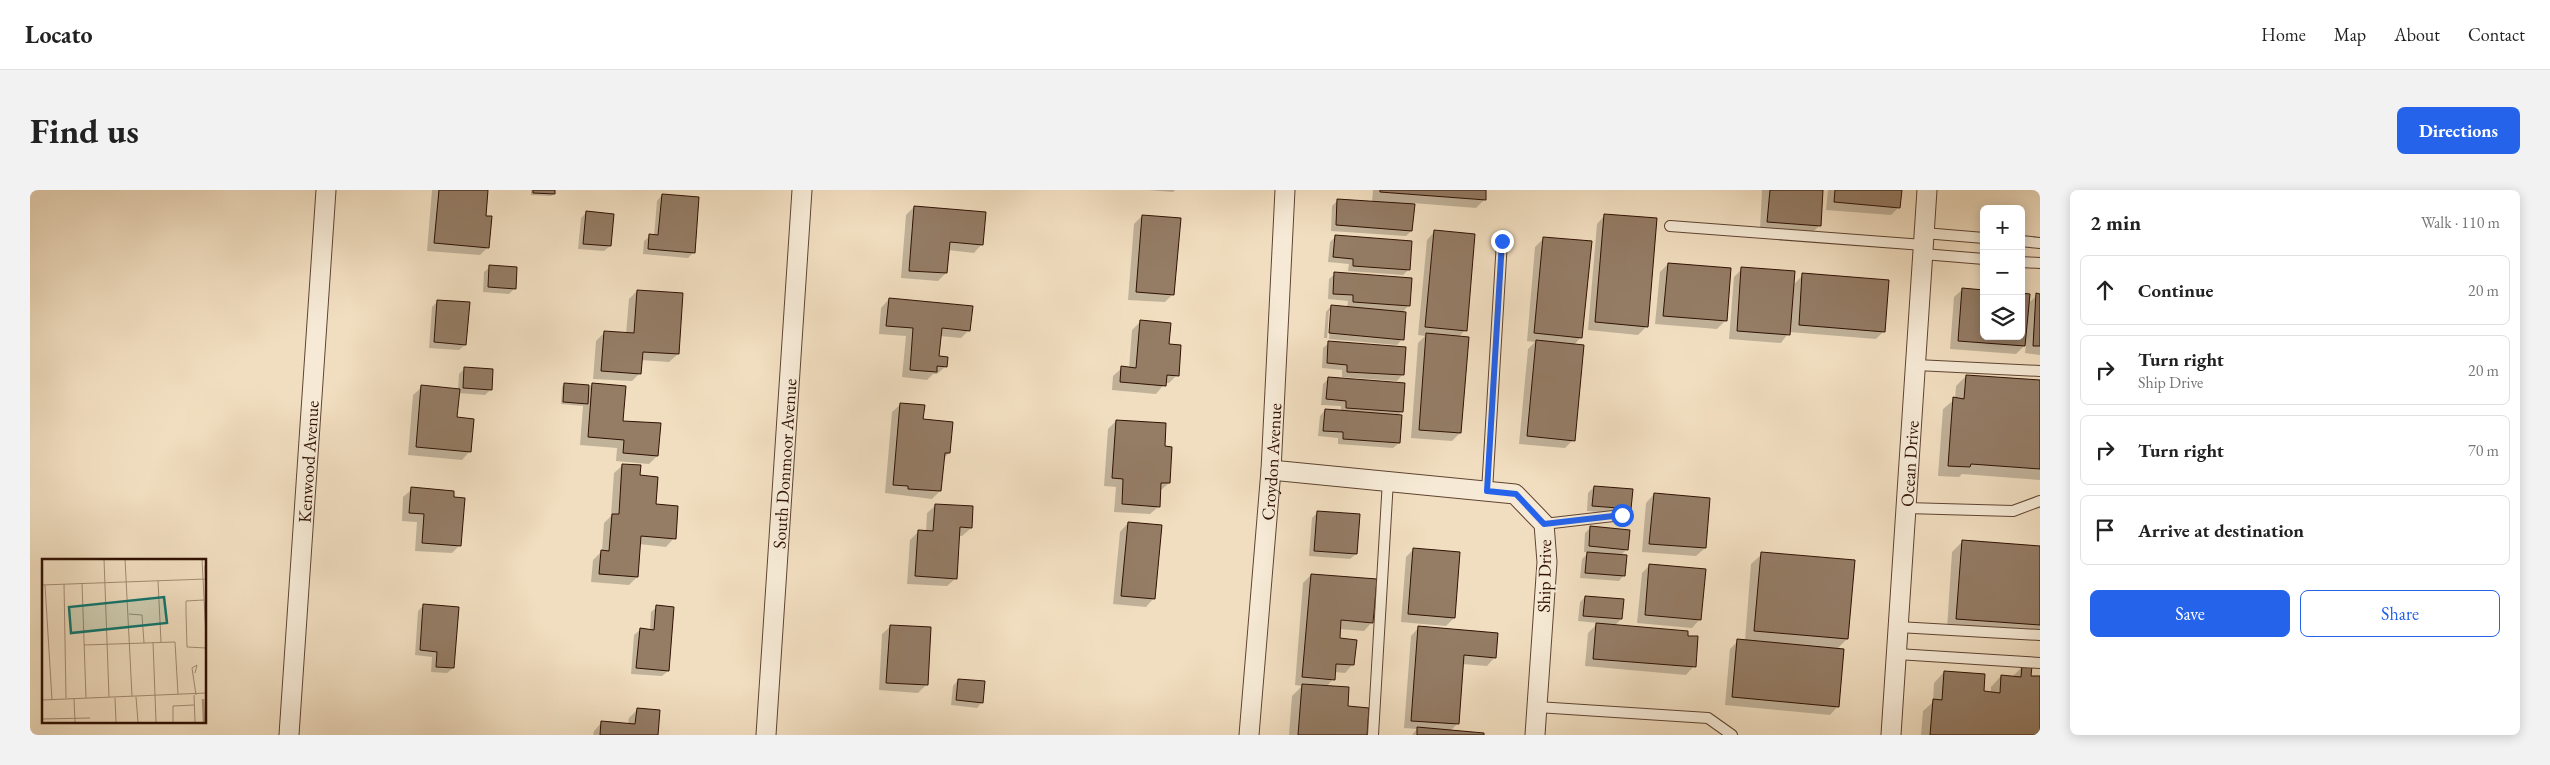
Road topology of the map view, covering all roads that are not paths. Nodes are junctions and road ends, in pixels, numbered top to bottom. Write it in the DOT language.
graph roads {
  1 [pos="326,190"];
  2 [pos="802,190"];
  3 [pos="1285,190"];
  4 [pos="1927,190"];
  5 [pos="1670,226"];
  6 [pos="1980,238"];
  7 [pos="1502,241"];
  8 [pos="2025,241"];
  9 [pos="2040,243"];
  10 [pos="1924,244"];
  11 [pos="1980,258"];
  12 [pos="2025,262"];
  13 [pos="2040,263"];
  14 [pos="1916,364"];
  15 [pos="2040,371"];
  16 [pos="1271,470"];
  17 [pos="1388,480"];
  18 [pos="1487,491"];
  19 [pos="2040,501"];
  20 [pos="1906,508"];
  21 [pos="1622,515"];
  22 [pos="1544,524"];
  23 [pos="1898,627"];
  24 [pos="2040,635"];
  25 [pos="1897,654"];
  26 [pos="2040,663"];
  27 [pos="1537,708"];
  28 [pos="289,735"];
  29 [pos="766,735"];
  30 [pos="1250,735"];
  31 [pos="1373,735"];
  32 [pos="1535,735"];
  33 [pos="1732,735"];
  34 [pos="1891,735"];
  1 -- 28 [label="street, Kenwood Avenue"];
  2 -- 29 [label="street, South Donmoor Avenue"];
  3 -- 16 [label="street, Croydon Avenue"];
  4 -- 10 [label="street, Ocean Drive"];
  5 -- 10 [label="lane"];
  6 -- 10 [label="lane"];
  7 -- 18 [label="lane"];
  8 -- 9 [label="lane"];
  10 -- 11 [label="lane"];
  10 -- 14 [label="street, Ocean Drive"];
  12 -- 13 [label="lane"];
  14 -- 15 [label="lane"];
  14 -- 20 [label="street, Ocean Drive"];
  16 -- 17 [label="street, Ship Drive"];
  16 -- 30 [label="street, Croydon Avenue"];
  17 -- 18 [label="street, Ship Drive"];
  17 -- 31 [label="lane"];
  18 -- 22 [label="street, Ship Drive"];
  19 -- 20 [label="lane"];
  20 -- 23 [label="street, Ocean Drive"];
  21 -- 22 [label="lane"];
  22 -- 27 [label="street, Ship Drive"];
  23 -- 24 [label="lane"];
  23 -- 25 [label="street, Ocean Drive"];
  25 -- 26 [label="lane"];
  25 -- 34 [label="street, Ocean Drive"];
  27 -- 32 [label="street, Ship Drive"];
  27 -- 33 [label="lane"];
}
